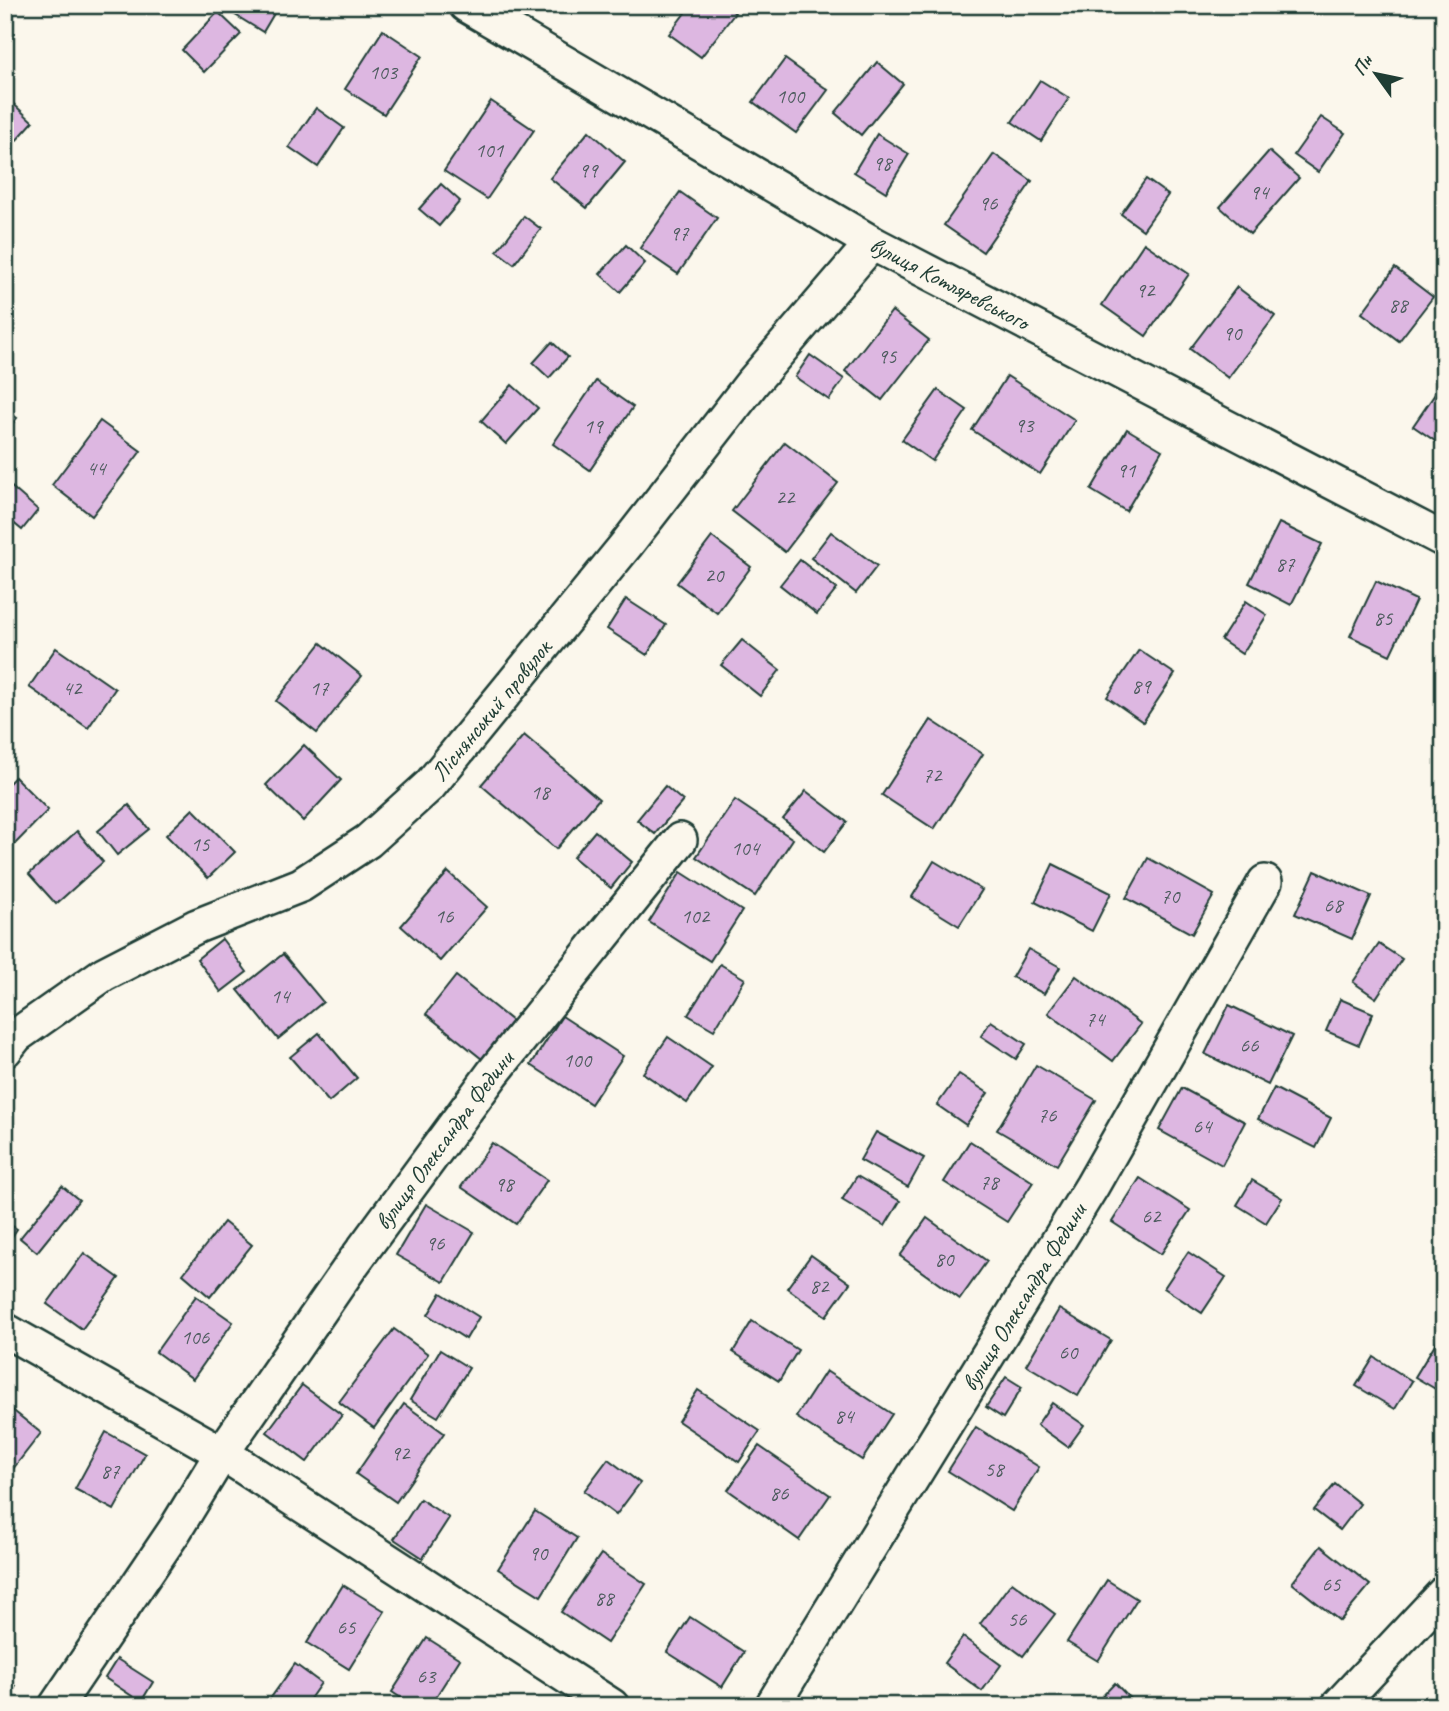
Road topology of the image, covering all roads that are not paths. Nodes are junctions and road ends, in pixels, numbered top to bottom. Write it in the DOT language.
graph roads {
  1 [pos="466,5"];
  2 [pos="872,243"];
  3 [pos="1444,540"];
  4 [pos="680,840"];
  5 [pos="1265,882"];
  6 [pos="5,1050"];
  7 [pos="5,1330"];
  8 [pos="222,1453"];
  9 [pos="1444,1593"];
  10 [pos="56,1706"];
  11 [pos="612,1706"];
  12 [pos="772,1706"];
  13 [pos="1338,1706"];
  1 -- 2 [label="street, вулиця Котляревського"];
  2 -- 3 [label="street, вулиця Котляревського"];
  2 -- 6 [label="street, Ліснянський провулок"];
  4 -- 8 [label="street, вулиця Олександра Федини"];
  5 -- 12 [label="street, вулиця Олександра Федини"];
  7 -- 8 [label="street"];
  8 -- 10 [label="street, вулиця Олександра Федини"];
  8 -- 11 [label="street"];
  9 -- 13 [label="street"];
}
